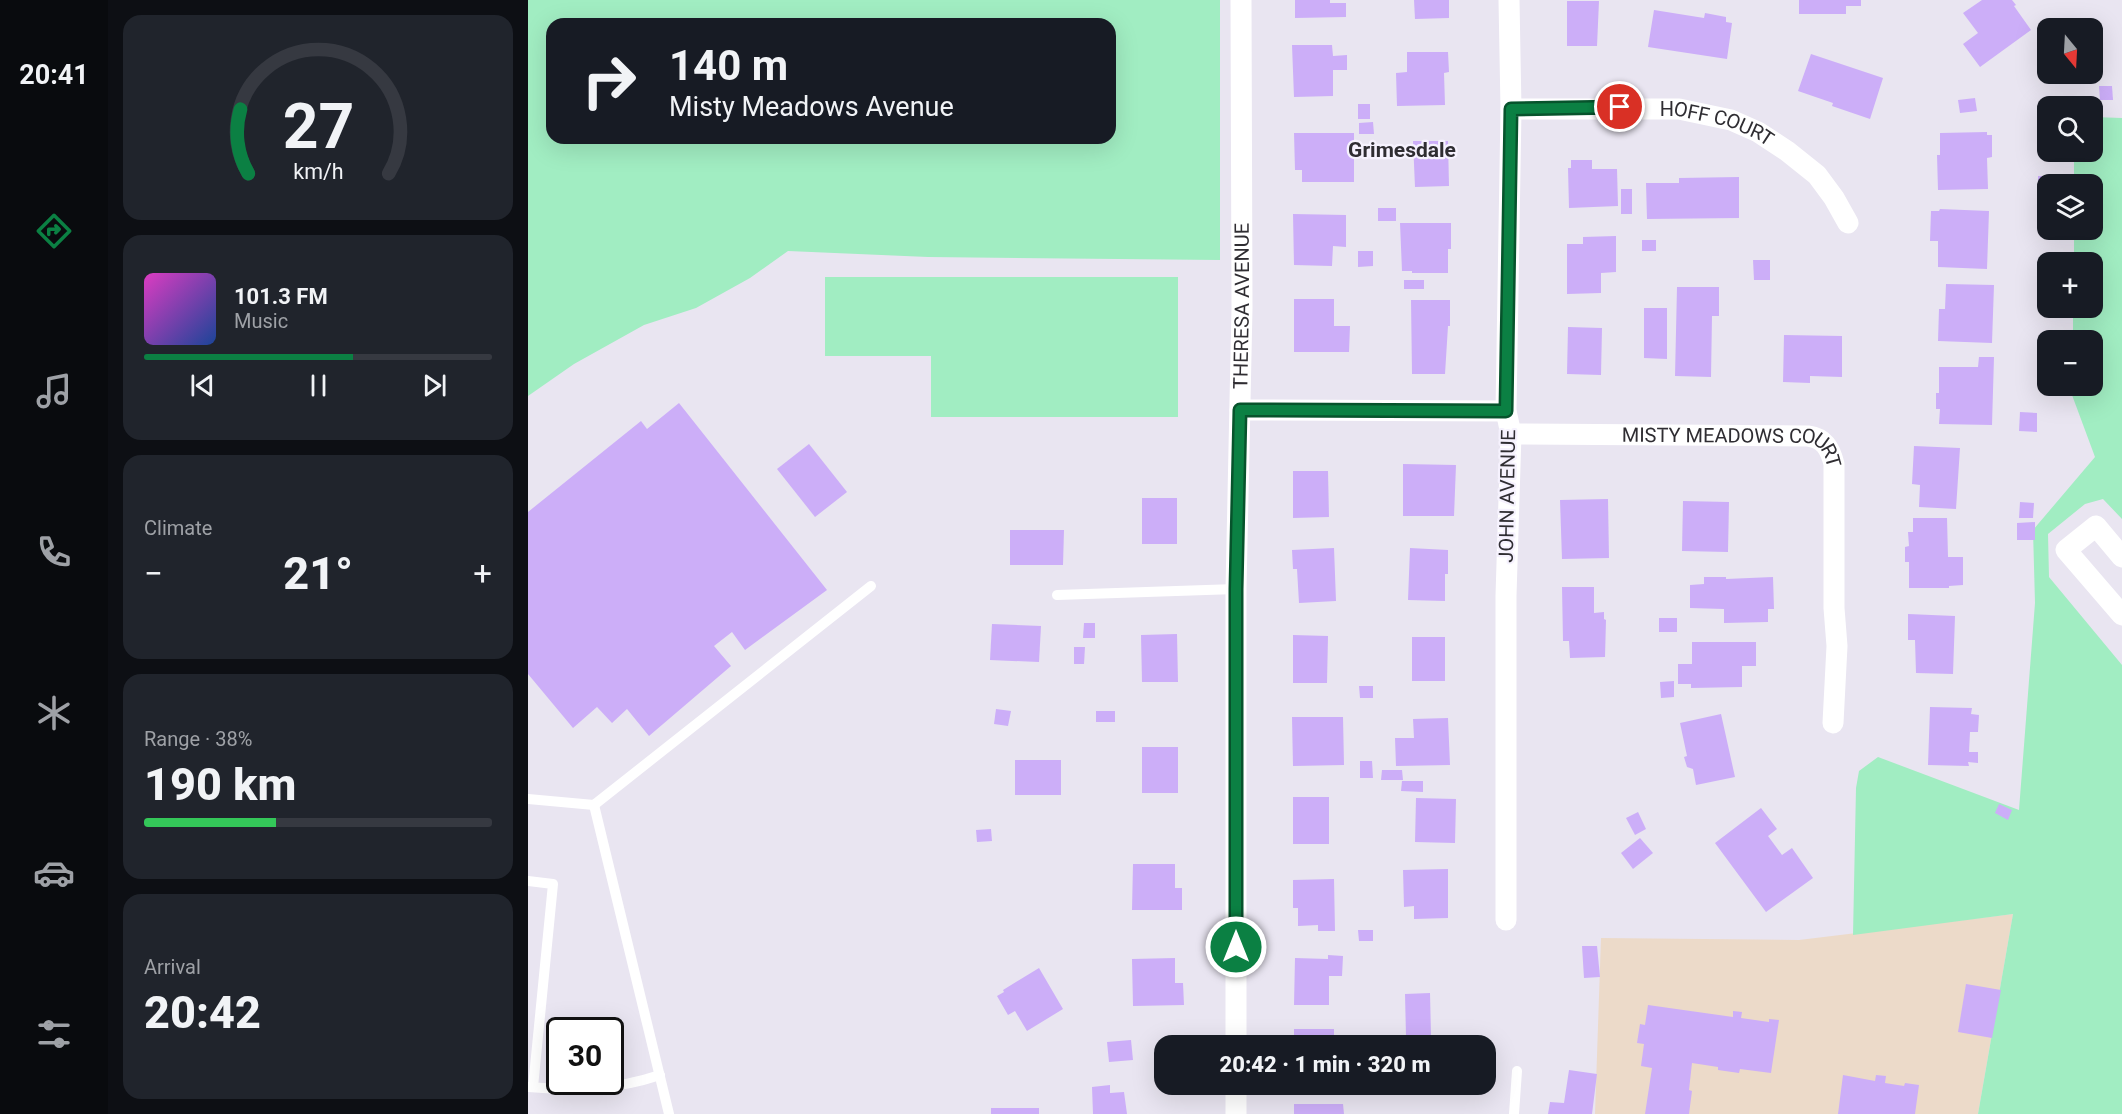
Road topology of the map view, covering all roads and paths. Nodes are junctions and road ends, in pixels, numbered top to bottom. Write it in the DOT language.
graph roads {
  1 [pos="1241,0"];
  2 [pos="1509,0"];
  3 [pos="1511,109"];
  4 [pos="1848,223"];
  5 [pos="1240,410"];
  6 [pos="1506,411"];
  7 [pos="1510,434"];
  8 [pos="2122,557"];
  9 [pos="871,586"];
  10 [pos="1236,589"];
  11 [pos="1057,595"];
  12 [pos="2122,615"];
  13 [pos="1833,723"];
  14 [pos="528,799"];
  15 [pos="594,805"];
  16 [pos="528,881"];
  17 [pos="1506,920"];
  18 [pos="1236,1035"];
  19 [pos="1517,1071"];
  20 [pos="660,1076"];
  21 [pos="530,1087"];
  22 [pos="1236,1095"];
  23 [pos="669,1114"];
  24 [pos="1236,1114"];
  25 [pos="1514,1114"];
  1 -- 5 [label="street, THERESA AVENUE"];
  2 -- 3 [label="street, JOHN AVENUE"];
  3 -- 4 [label="street, HOFF COURT"];
  3 -- 6 [label="street, JOHN AVENUE"];
  5 -- 6 [label="street"];
  5 -- 10 [label="street, THERESA AVENUE"];
  6 -- 7 [label="street, JOHN AVENUE"];
  7 -- 13 [label="street, MISTY MEADOWS COURT"];
  7 -- 17 [label="street, JOHN AVENUE"];
  8 -- 12 [label="street"];
  9 -- 15 [label="lane"];
  10 -- 11 [label="lane"];
  10 -- 18 [label="street, THERESA AVENUE"];
  14 -- 15 [label="lane"];
  15 -- 20 [label="lane"];
  16 -- 21 [label="lane"];
  19 -- 25 [label="lane"];
  20 -- 21 [label="lane"];
  20 -- 23 [label="lane"];
  22 -- 24 [label="street"];
}
